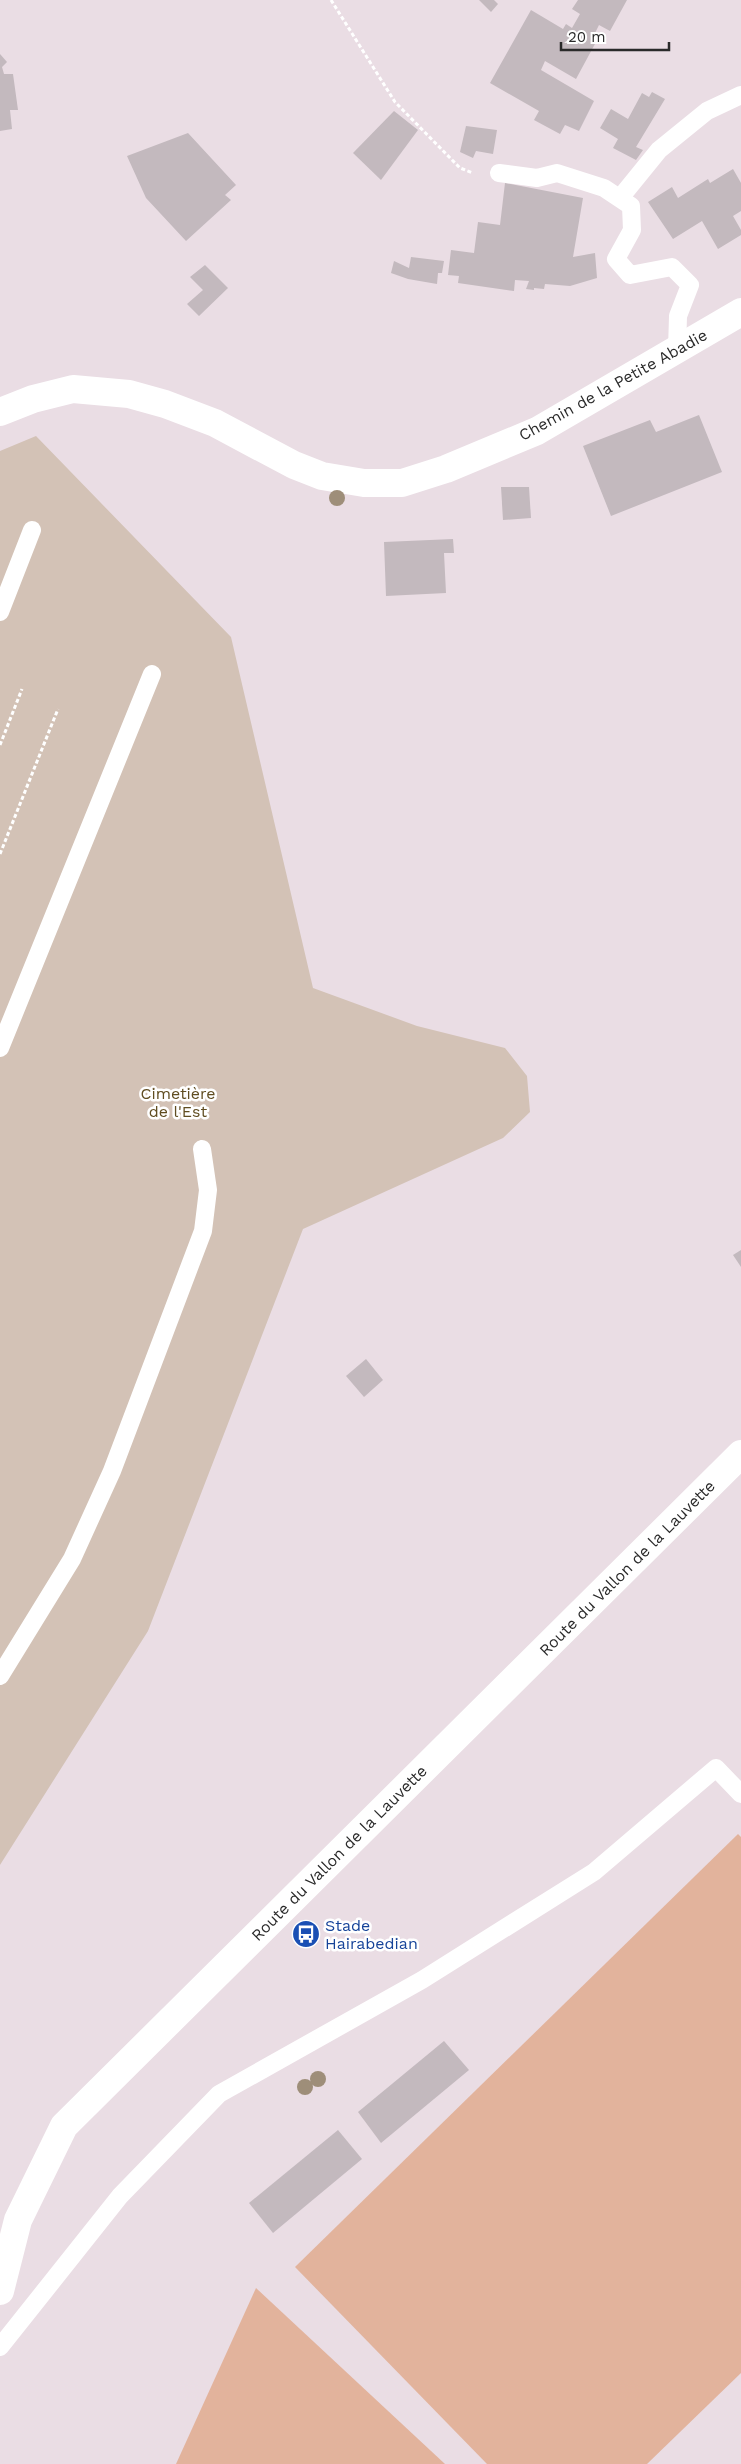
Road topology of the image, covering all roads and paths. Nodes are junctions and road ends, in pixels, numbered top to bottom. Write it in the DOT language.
graph roads {
  1 [pos="331,0"];
  2 [pos="741,95"];
  3 [pos="499,172"];
  4 [pos="620,198"];
  5 [pos="741,312"];
  6 [pos="677,350"];
  7 [pos="0,412"];
  8 [pos="32,530"];
  9 [pos="0,612"];
  10 [pos="152,674"];
  11 [pos="22,689"];
  12 [pos="58,709"];
  13 [pos="0,745"];
  14 [pos="0,854"];
  15 [pos="0,1048"];
  16 [pos="202,1149"];
  17 [pos="741,1454"];
  18 [pos="0,1676"];
  19 [pos="741,1794"];
  20 [pos="0,2291"];
  21 [pos="0,2347"];
  1 -- 3 [label="path"];
  2 -- 4 [label="lane"];
  3 -- 4 [label="lane"];
  4 -- 6 [label="lane"];
  5 -- 6 [label="street, Chemin de la Petite Abadie"];
  6 -- 7 [label="street, Chemin de la Petite Abadie"];
  8 -- 9 [label="lane"];
  10 -- 15 [label="lane"];
  11 -- 13 [label="path"];
  12 -- 14 [label="path"];
  16 -- 18 [label="lane"];
  17 -- 20 [label="street, Route du Vallon de la Lauvette"];
  19 -- 21 [label="lane"];
}
